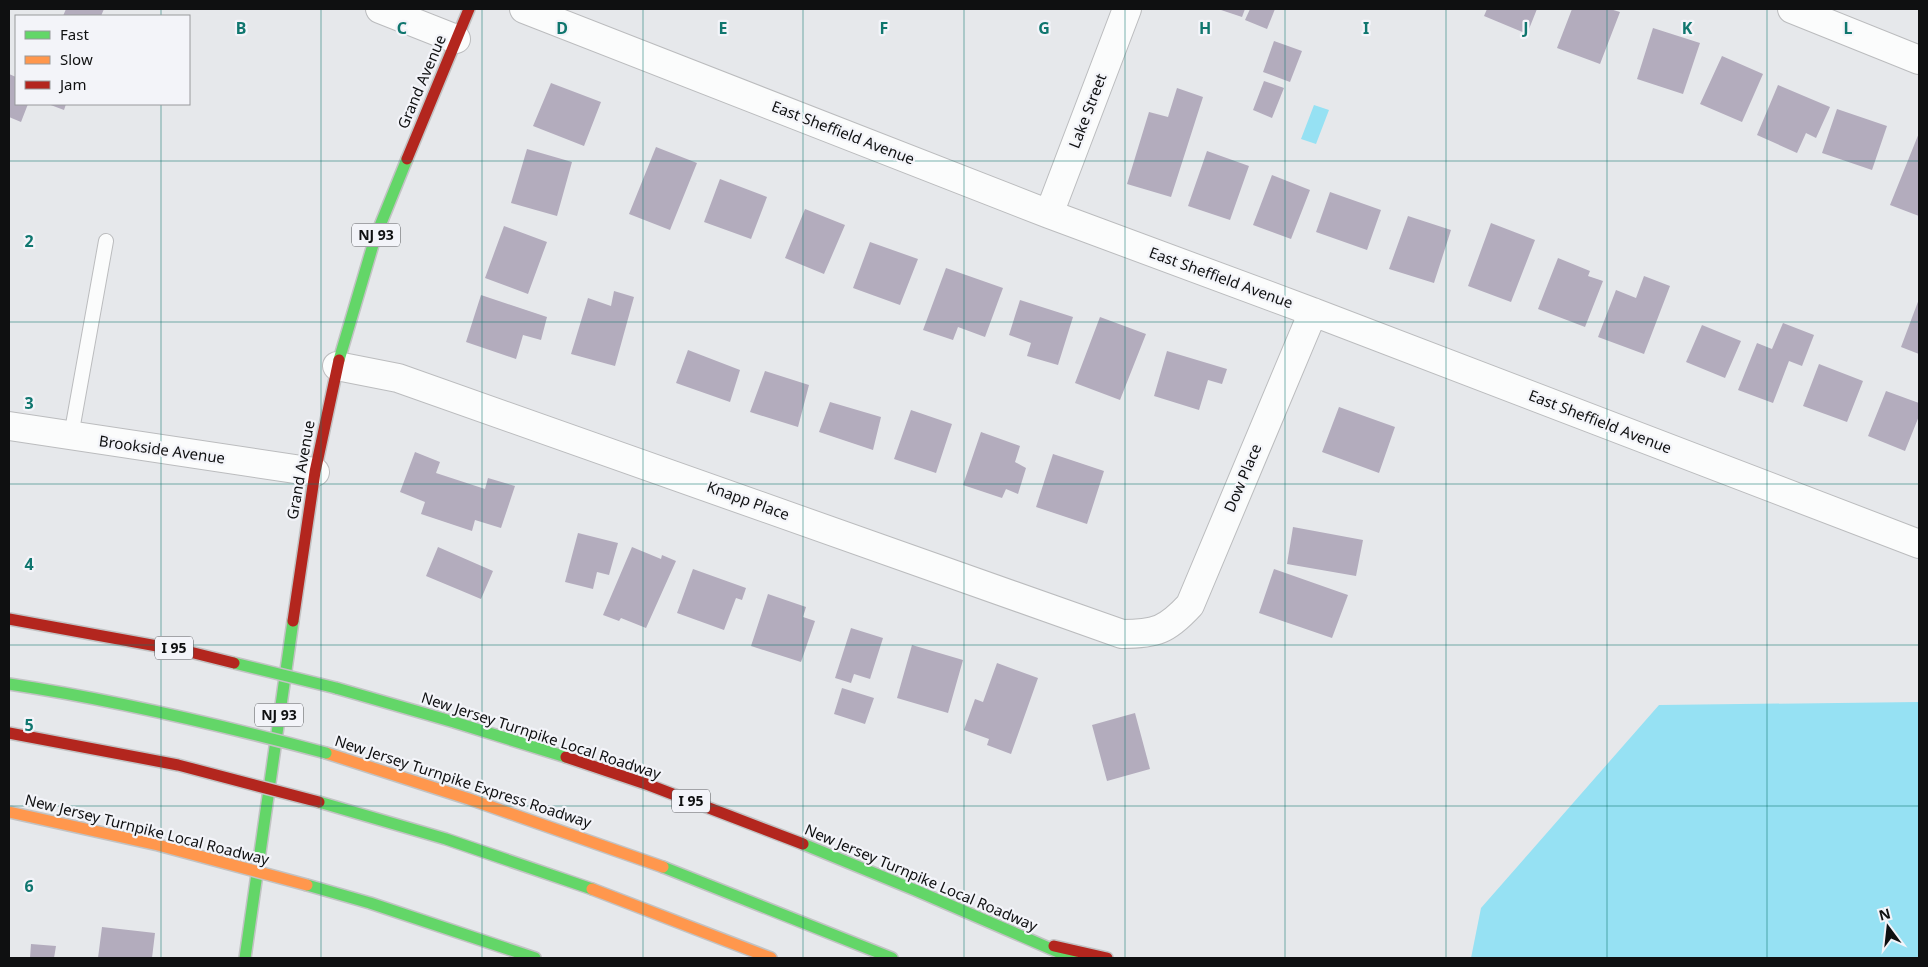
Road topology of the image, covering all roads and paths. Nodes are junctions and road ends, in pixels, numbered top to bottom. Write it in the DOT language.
graph roads {
  1 [pos="380,9"];
  2 [pos="469,9"];
  3 [pos="524,9"];
  4 [pos="1127,9"];
  5 [pos="1792,9"];
  6 [pos="456,39"];
  7 [pos="1919,60"];
  8 [pos="1048,214"];
  9 [pos="106,241"];
  10 [pos="1313,312"];
  11 [pos="337,366"];
  12 [pos="9,426"];
  13 [pos="71,436"];
  14 [pos="314,472"];
  15 [pos="1919,544"];
  16 [pos="9,619"];
  17 [pos="1158,630"];
  18 [pos="9,684"];
  19 [pos="9,733"];
  20 [pos="9,812"];
  21 [pos="1035,942"];
  22 [pos="244,958"];
  23 [pos="535,958"];
  24 [pos="771,958"];
  25 [pos="892,958"];
  26 [pos="1072,958"];
  27 [pos="1107,958"];
  1 -- 6 [label="street"];
  2 -- 6 [label="main road, Grand Avenue / NJ 93"];
  3 -- 8 [label="street, East Sheffield Avenue"];
  4 -- 8 [label="street, Lake Street"];
  5 -- 7 [label="street"];
  6 -- 11 [label="main road, Grand Avenue / NJ 93"];
  8 -- 10 [label="street, East Sheffield Avenue"];
  9 -- 13 [label="lane"];
  10 -- 15 [label="street, East Sheffield Avenue"];
  10 -- 17 [label="street, Dow Place"];
  11 -- 14 [label="main road, Grand Avenue / NJ 93"];
  11 -- 17 [label="street, Knapp Place"];
  12 -- 13 [label="street, Brookside Avenue"];
  13 -- 14 [label="street, Brookside Avenue"];
  14 -- 22 [label="main road, Grand Avenue / NJ 93"];
  16 -- 21 [label="main road, New Jersey Turnpike Local Roadway / I 95, bridge"];
  18 -- 25 [label="main road, New Jersey Turnpike Express Roadway, bridge"];
  19 -- 24 [label="main road, bridge"];
  20 -- 23 [label="main road, New Jersey Turnpike Local Roadway, bridge"];
  21 -- 26 [label="main road, New Jersey Turnpike Local Roadway / I 95"];
  21 -- 27 [label="main road"];
}
